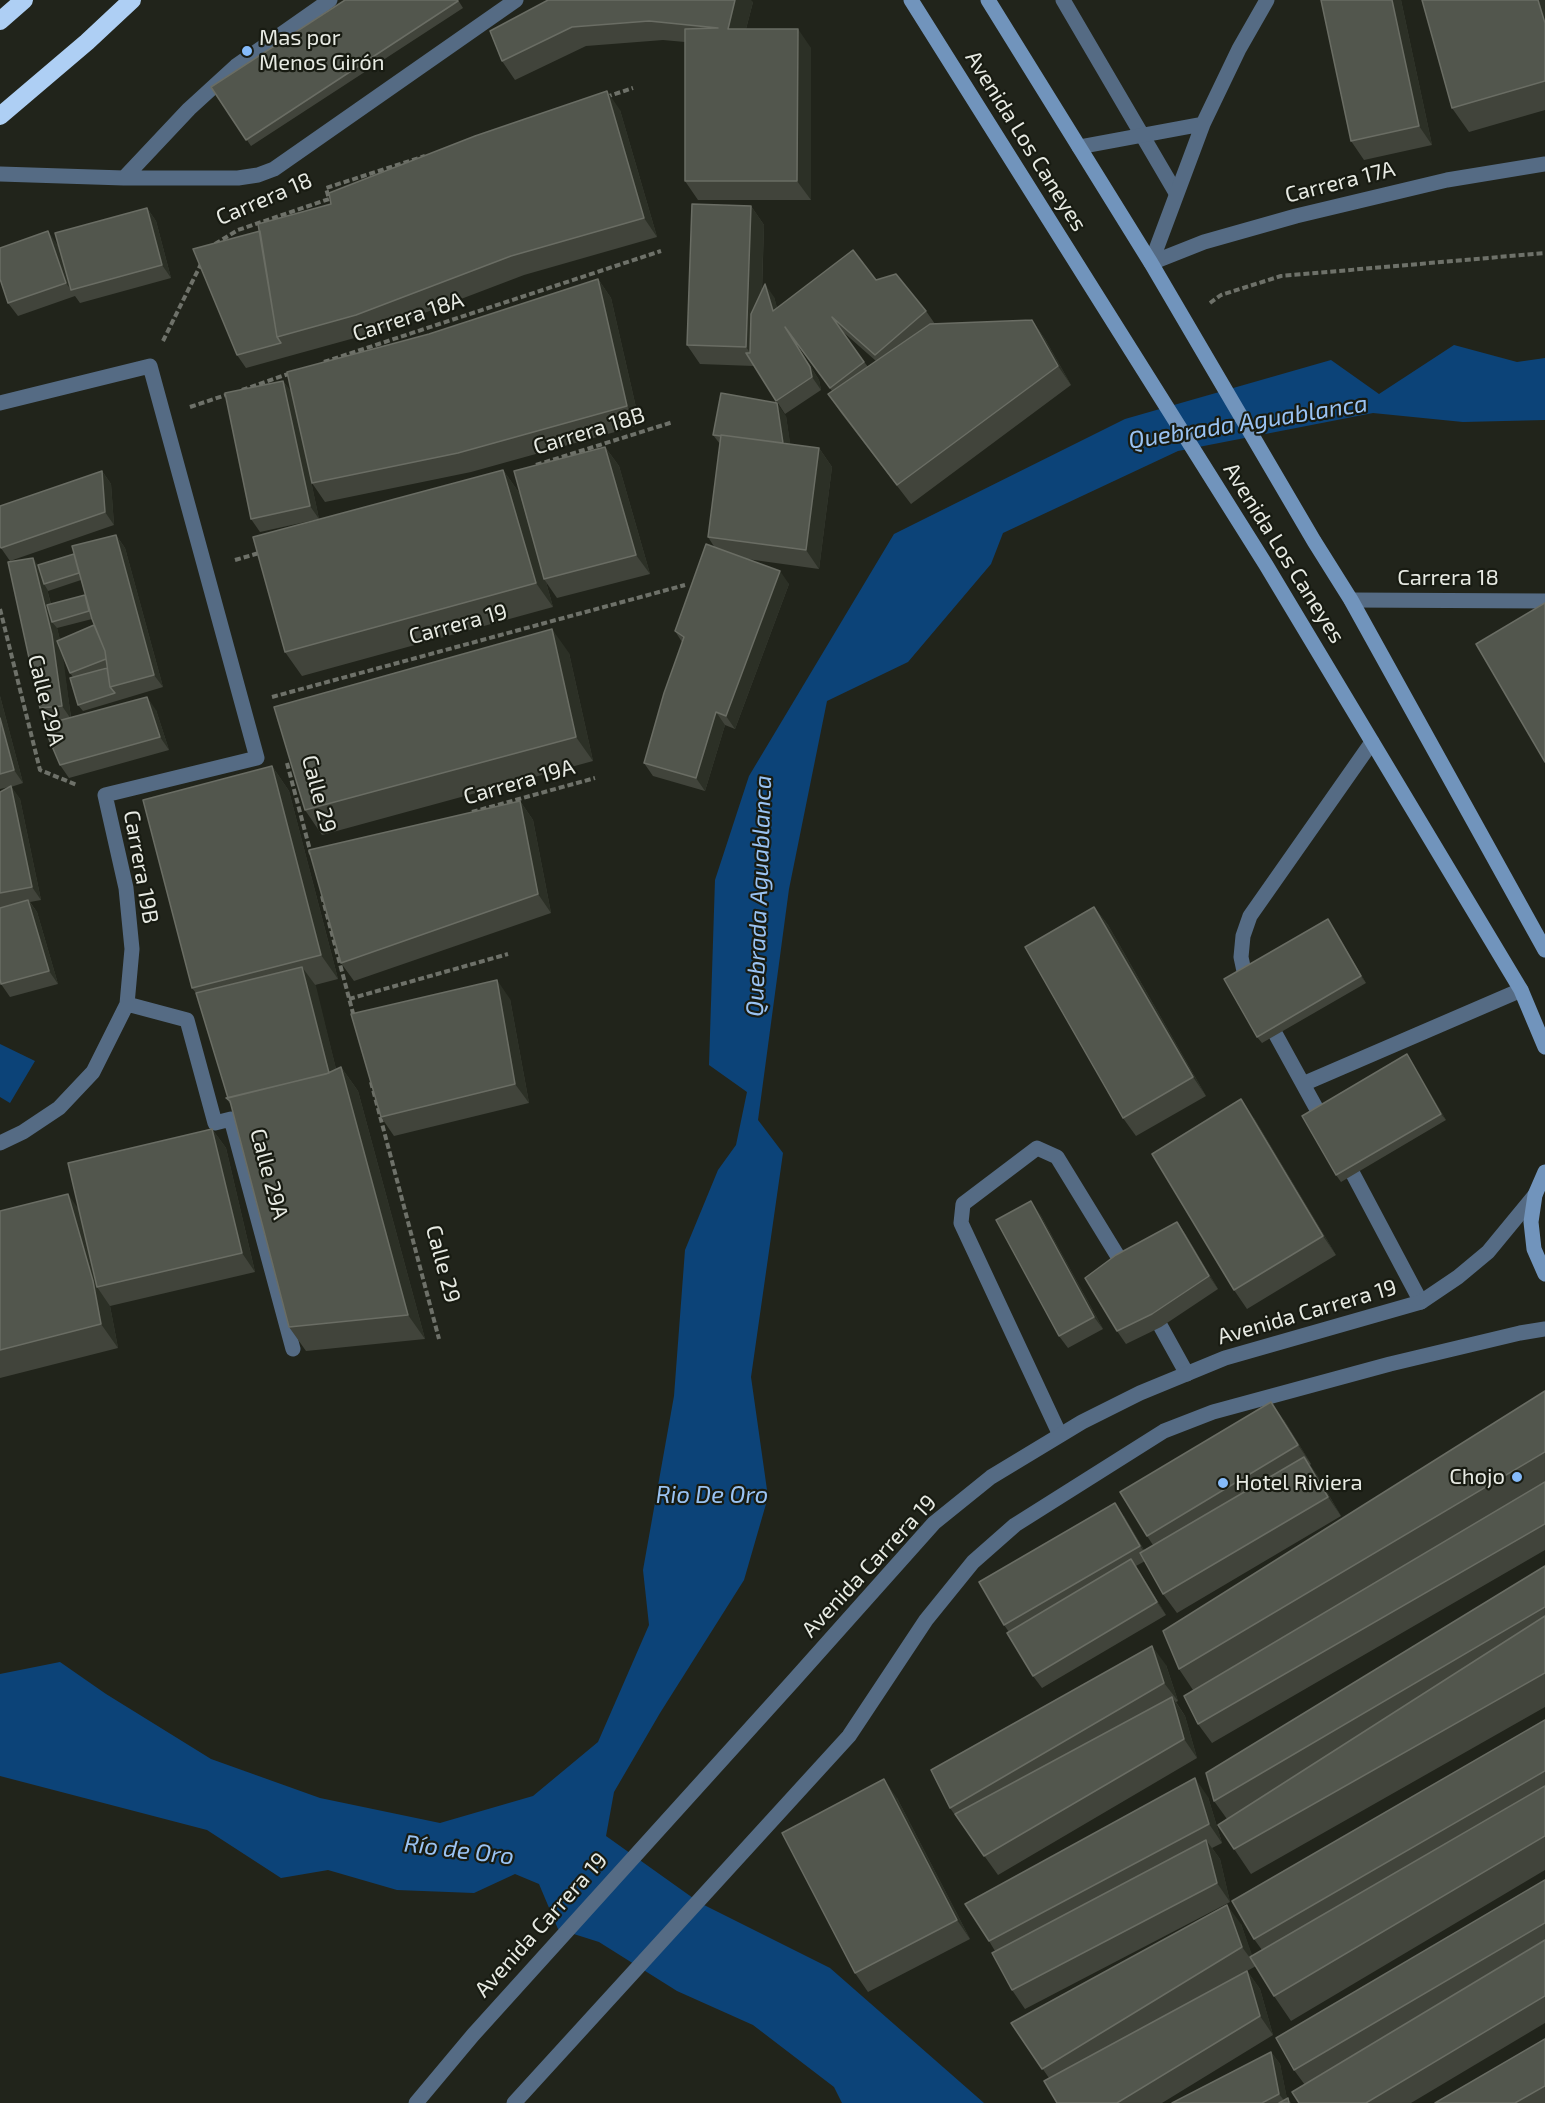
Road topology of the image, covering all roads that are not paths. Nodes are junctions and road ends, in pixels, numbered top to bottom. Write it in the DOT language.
graph roads {
  1 [pos="24,0"];
  2 [pos="132,0"];
  3 [pos="330,0"];
  4 [pos="516,0"];
  5 [pos="911,0"];
  6 [pos="988,0"];
  7 [pos="1063,0"];
  8 [pos="1267,0"];
  9 [pos="0,21"];
  10 [pos="0,116"];
  11 [pos="1203,123"];
  12 [pos="1143,136"];
  13 [pos="1079,147"];
  14 [pos="1545,164"];
  15 [pos="0,174"];
  16 [pos="124,178"];
  17 [pos="1176,193"];
  18 [pos="1151,263"];
  19 [pos="0,403"];
  20 [pos="1351,600"];
  21 [pos="1545,601"];
  22 [pos="1372,742"];
  23 [pos="1545,950"];
  24 [pos="1245,976"];
  25 [pos="1521,990"];
  26 [pos="128,1004"];
  27 [pos="1276,1035"];
  28 [pos="1545,1047"];
  29 [pos="1303,1084"];
  30 [pos="1320,1115"];
  31 [pos="0,1143"];
  32 [pos="1545,1172"];
  33 [pos="1353,1174"];
  34 [pos="1535,1195"];
  35 [pos="1125,1268"];
  36 [pos="1545,1274"];
  37 [pos="1421,1302"];
  38 [pos="1161,1327"];
  39 [pos="1545,1329"];
  40 [pos="293,1349"];
  41 [pos="1187,1374"];
  42 [pos="1060,1435"];
  43 [pos="416,2103"];
  44 [pos="514,2103"];
  1 -- 9 [label="highway"];
  2 -- 10 [label="highway"];
  3 -- 16 [label="street"];
  4 -- 16 [label="street"];
  5 -- 22 [label="main road, Avenida Los Caneyes"];
  6 -- 13 [label="main road, Avenida Los Caneyes"];
  7 -- 12 [label="street"];
  8 -- 11 [label="street"];
  11 -- 12 [label="street"];
  11 -- 17 [label="street"];
  12 -- 13 [label="street"];
  12 -- 17 [label="street"];
  13 -- 18 [label="main road, Avenida Los Caneyes"];
  14 -- 18 [label="street, Carrera 17A"];
  15 -- 16 [label="street"];
  17 -- 18 [label="street"];
  18 -- 20 [label="main road, Avenida Los Caneyes"];
  19 -- 26 [label="street, Carrera 19B"];
  20 -- 21 [label="street, Carrera 18"];
  20 -- 23 [label="main road, Avenida Los Caneyes"];
  22 -- 24 [label="street"];
  22 -- 25 [label="main road, Avenida Los Caneyes"];
  25 -- 28 [label="main road, Avenida Los Caneyes"];
  25 -- 29 [label="street"];
  26 -- 31 [label="street, Carrera 19B"];
  26 -- 40 [label="street, Calle 29A"];
  27 -- 29 [label="street"];
  29 -- 30 [label="street"];
  32 -- 34 [label="main road"];
  33 -- 37 [label="street"];
  34 -- 36 [label="main road"];
  34 -- 37 [label="street, Avenida Carrera 19"];
  35 -- 42 [label="street"];
  37 -- 41 [label="street, Avenida Carrera 19"];
  38 -- 41 [label="street"];
  39 -- 44 [label="street"];
  41 -- 42 [label="street, Avenida Carrera 19"];
  42 -- 43 [label="street, Avenida Carrera 19"];
}
